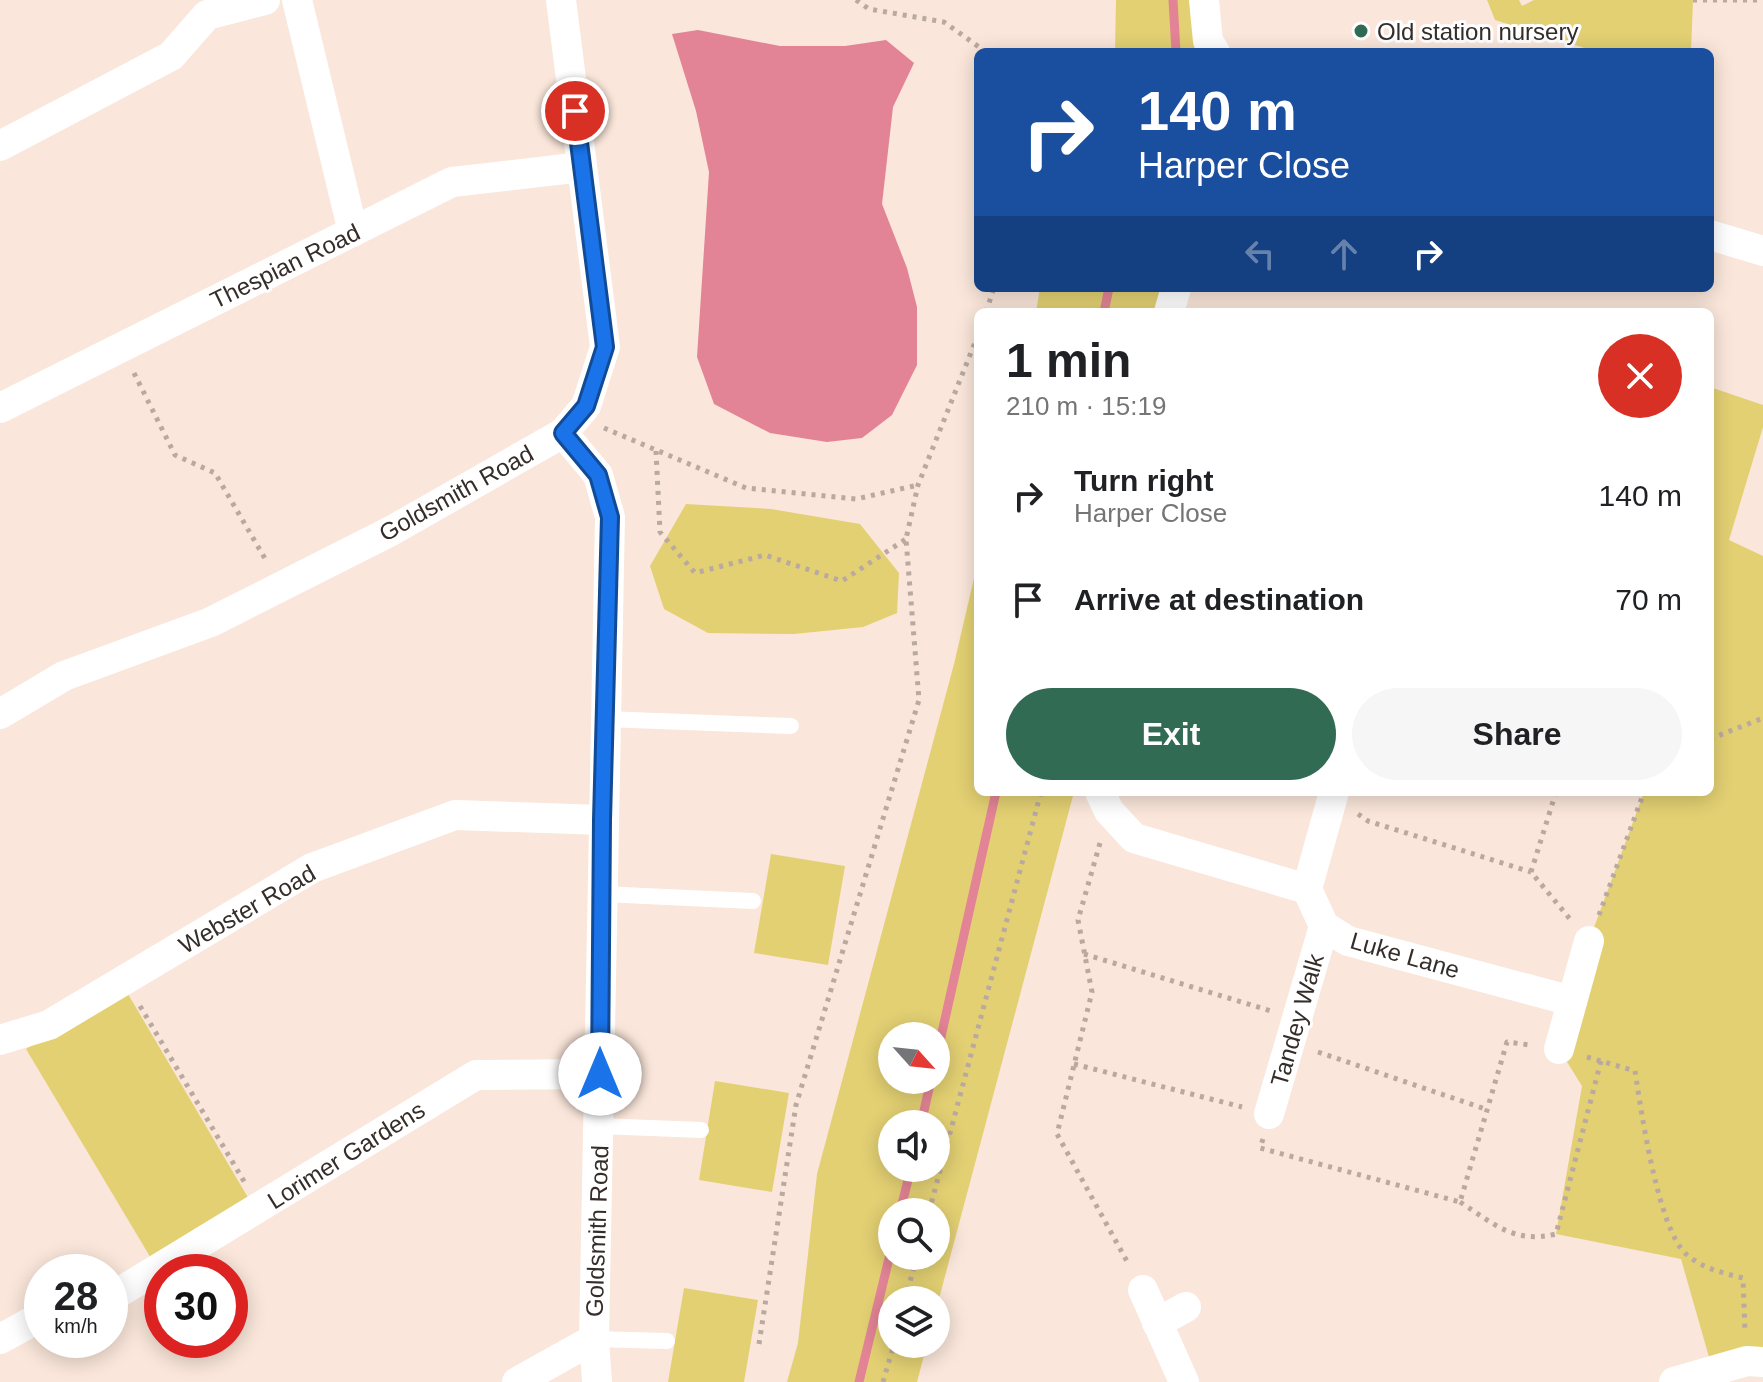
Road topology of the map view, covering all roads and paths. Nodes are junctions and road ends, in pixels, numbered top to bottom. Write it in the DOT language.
graph roads {
  1 [pos="265,0"];
  2 [pos="297,0"];
  3 [pos="561,0"];
  4 [pos="856,0"];
  5 [pos="1204,0"];
  6 [pos="1693,0"];
  7 [pos="1763,0"];
  8 [pos="980,48"];
  9 [pos="1212,48"];
  10 [pos="0,146"];
  11 [pos="582,167"];
  12 [pos="353,232"];
  13 [pos="1714,236"];
  14 [pos="1763,251"];
  15 [pos="974,345"];
  16 [pos="121,348"];
  17 [pos="586,406"];
  18 [pos="0,408"];
  19 [pos="563,433"];
  20 [pos="656,451"];
  21 [pos="918,485"];
  22 [pos="906,539"];
  23 [pos="282,587"];
  24 [pos="0,714"];
  25 [pos="1763,718"];
  26 [pos="605,719"];
  27 [pos="791,726"];
  28 [pos="1714,737"];
  29 [pos="1040,796"];
  30 [pos="1333,796"];
  31 [pos="1334,796"];
  32 [pos="1555,796"];
  33 [pos="1643,796"];
  34 [pos="1104,802"];
  35 [pos="602,820"];
  36 [pos="1531,872"];
  37 [pos="1307,889"];
  38 [pos="602,894"];
  39 [pos="753,901"];
  40 [pos="1324,926"];
  41 [pos="1589,941"];
  42 [pos="1084,954"];
  43 [pos="125,981"];
  44 [pos="1572,1001"];
  45 [pos="1294,1031"];
  46 [pos="0,1040"];
  47 [pos="1559,1049"];
  48 [pos="1601,1061"];
  49 [pos="1074,1064"];
  50 [pos="600,1074"];
  51 [pos="1488,1110"];
  52 [pos="1269,1114"];
  53 [pos="599,1126"];
  54 [pos="701,1130"];
  55 [pos="933,1198"];
  56 [pos="1460,1202"];
  57 [pos="260,1208"];
  58 [pos="128,1287"];
  59 [pos="1143,1290"];
  60 [pos="1186,1307"];
  61 [pos="1157,1323"];
  62 [pos="24,1326"];
  63 [pos="0,1339"];
  64 [pos="594,1339"];
  65 [pos="667,1341"];
  66 [pos="759,1344"];
  67 [pos="890,1358"];
  68 [pos="1755,1361"];
  69 [pos="517,1382"];
  70 [pos="597,1382"];
  71 [pos="883,1382"];
  72 [pos="1184,1382"];
  73 [pos="1674,1382"];
  1 -- 10 [label="street"];
  2 -- 12 [label="street"];
  3 -- 11 [label="street"];
  4 -- 8 [label="path"];
  5 -- 9 [label="street"];
  6 -- 7 [label="path"];
  11 -- 12 [label="street, Thespian Road"];
  11 -- 17 [label="street"];
  12 -- 16 [label="street, Thespian Road"];
  13 -- 14 [label="street"];
  15 -- 21 [label="path"];
  16 -- 18 [label="street, Thespian Road"];
  16 -- 23 [label="path"];
  17 -- 19 [label="street"];
  17 -- 20 [label="path"];
  19 -- 23 [label="street, Goldsmith Road"];
  19 -- 26 [label="street, Goldsmith Road"];
  20 -- 21 [label="path"];
  20 -- 22 [label="path"];
  21 -- 22 [label="path"];
  22 -- 66 [label="path"];
  23 -- 24 [label="street, Goldsmith Road"];
  25 -- 28 [label="path"];
  26 -- 27 [label="lane"];
  26 -- 35 [label="street, Goldsmith Road"];
  29 -- 55 [label="path"];
  30 -- 37 [label="street"];
  31 -- 36 [label="path"];
  32 -- 36 [label="path"];
  33 -- 41 [label="path"];
  34 -- 37 [label="street"];
  34 -- 42 [label="path"];
  35 -- 38 [label="street, Goldsmith Road"];
  35 -- 43 [label="street, Webster Road"];
  36 -- 41 [label="path"];
  37 -- 40 [label="street, Luke Lane"];
  38 -- 39 [label="lane"];
  38 -- 50 [label="street, Goldsmith Road"];
  40 -- 44 [label="street, Luke Lane"];
  40 -- 45 [label="street, Tandey Walk"];
  41 -- 44 [label="street"];
  42 -- 45 [label="path"];
  42 -- 49 [label="path"];
  43 -- 46 [label="street, Webster Road"];
  43 -- 57 [label="path"];
  44 -- 47 [label="street"];
  45 -- 51 [label="path"];
  45 -- 52 [label="street, Tandey Walk"];
  47 -- 48 [label="path"];
  47 -- 51 [label="path"];
  48 -- 56 [label="path"];
  48 -- 68 [label="path"];
  49 -- 52 [label="path"];
  49 -- 59 [label="path"];
  50 -- 53 [label="street, Goldsmith Road"];
  50 -- 57 [label="street, Lorimer Gardens"];
  51 -- 56 [label="path"];
  52 -- 56 [label="path"];
  53 -- 54 [label="lane"];
  53 -- 64 [label="street, Goldsmith Road"];
  57 -- 58 [label="street, Lorimer Gardens"];
  59 -- 61 [label="street"];
  60 -- 61 [label="street"];
  61 -- 72 [label="street"];
  62 -- 63 [label="street"];
  64 -- 65 [label="lane"];
  64 -- 69 [label="street, Goldsmith Road"];
  64 -- 70 [label="street"];
  67 -- 71 [label="path"];
  68 -- 73 [label="street"];
}
